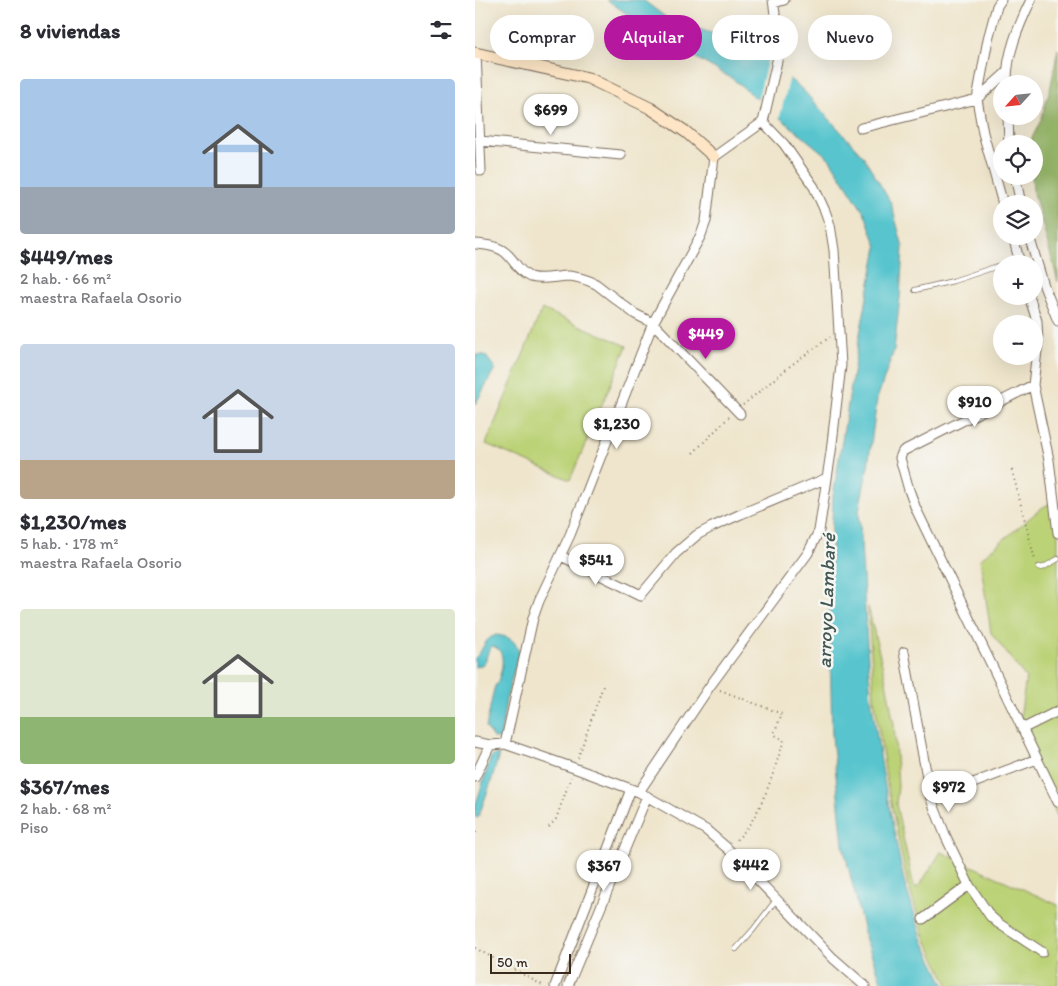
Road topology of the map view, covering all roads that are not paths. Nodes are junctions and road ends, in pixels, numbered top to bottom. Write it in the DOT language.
graph roads {
  1 [pos="784,0"];
  2 [pos="1001,0"];
  3 [pos="1031,0"];
  4 [pos="774,2"];
  5 [pos="476,53"];
  6 [pos="1007,72"];
  7 [pos="977,99"];
  8 [pos="763,119"];
  9 [pos="861,128"];
  10 [pos="480,141"];
  11 [pos="621,155"];
  12 [pos="714,157"];
  13 [pos="481,171"];
  14 [pos="1000,195"];
  15 [pos="475,244"];
  16 [pos="1032,245"];
  17 [pos="993,268"];
  18 [pos="915,290"];
  19 [pos="1032,305"];
  20 [pos="1058,321"];
  21 [pos="653,323"];
  22 [pos="1033,385"];
  23 [pos="738,412"];
  24 [pos="827,478"];
  25 [pos="1058,533"];
  26 [pos="561,556"];
  27 [pos="1058,559"];
  28 [pos="1039,567"];
  29 [pos="903,652"];
  30 [pos="1058,711"];
  31 [pos="1022,729"];
  32 [pos="475,742"];
  33 [pos="490,744"];
  34 [pos="505,744"];
  35 [pos="1037,759"];
  36 [pos="475,778"];
  37 [pos="639,793"];
  38 [pos="931,799"];
  39 [pos="1058,802"];
  40 [pos="969,885"];
  41 [pos="776,900"];
  42 [pos="923,919"];
  43 [pos="736,949"];
  44 [pos="1042,952"];
  45 [pos="555,986"];
  46 [pos="568,986"];
  47 [pos="865,986"];
  1 -- 4 [label="street"];
  2 -- 7 [label="street"];
  3 -- 6 [label="street"];
  4 -- 8 [label="street"];
  5 -- 10 [label="street"];
  5 -- 12 [label="street"];
  6 -- 7 [label="street"];
  7 -- 9 [label="street"];
  7 -- 14 [label="street"];
  8 -- 12 [label="street"];
  8 -- 24 [label="street"];
  10 -- 11 [label="street"];
  10 -- 13 [label="street"];
  12 -- 21 [label="street"];
  15 -- 21 [label="street"];
  16 -- 20 [label="street"];
  17 -- 18 [label="lane"];
  19 -- 22 [label="street"];
  21 -- 23 [label="street"];
  21 -- 26 [label="street"];
  22 -- 25 [label="street"];
  22 -- 31 [label="street"];
  24 -- 26 [label="street"];
  24 -- 37 [label="street"];
  26 -- 34 [label="street"];
  27 -- 28 [label="lane"];
  29 -- 38 [label="street"];
  30 -- 31 [label="street"];
  31 -- 35 [label="street"];
  32 -- 33 [label="street"];
  33 -- 34 [label="street"];
  33 -- 36 [label="street"];
  34 -- 37 [label="street"];
  35 -- 38 [label="street"];
  35 -- 39 [label="street"];
  37 -- 41 [label="street"];
  37 -- 45 [label="street"];
  37 -- 46 [label="street"];
  38 -- 40 [label="street"];
  40 -- 42 [label="street"];
  40 -- 44 [label="street"];
  41 -- 43 [label="lane"];
  41 -- 47 [label="street"];
}
